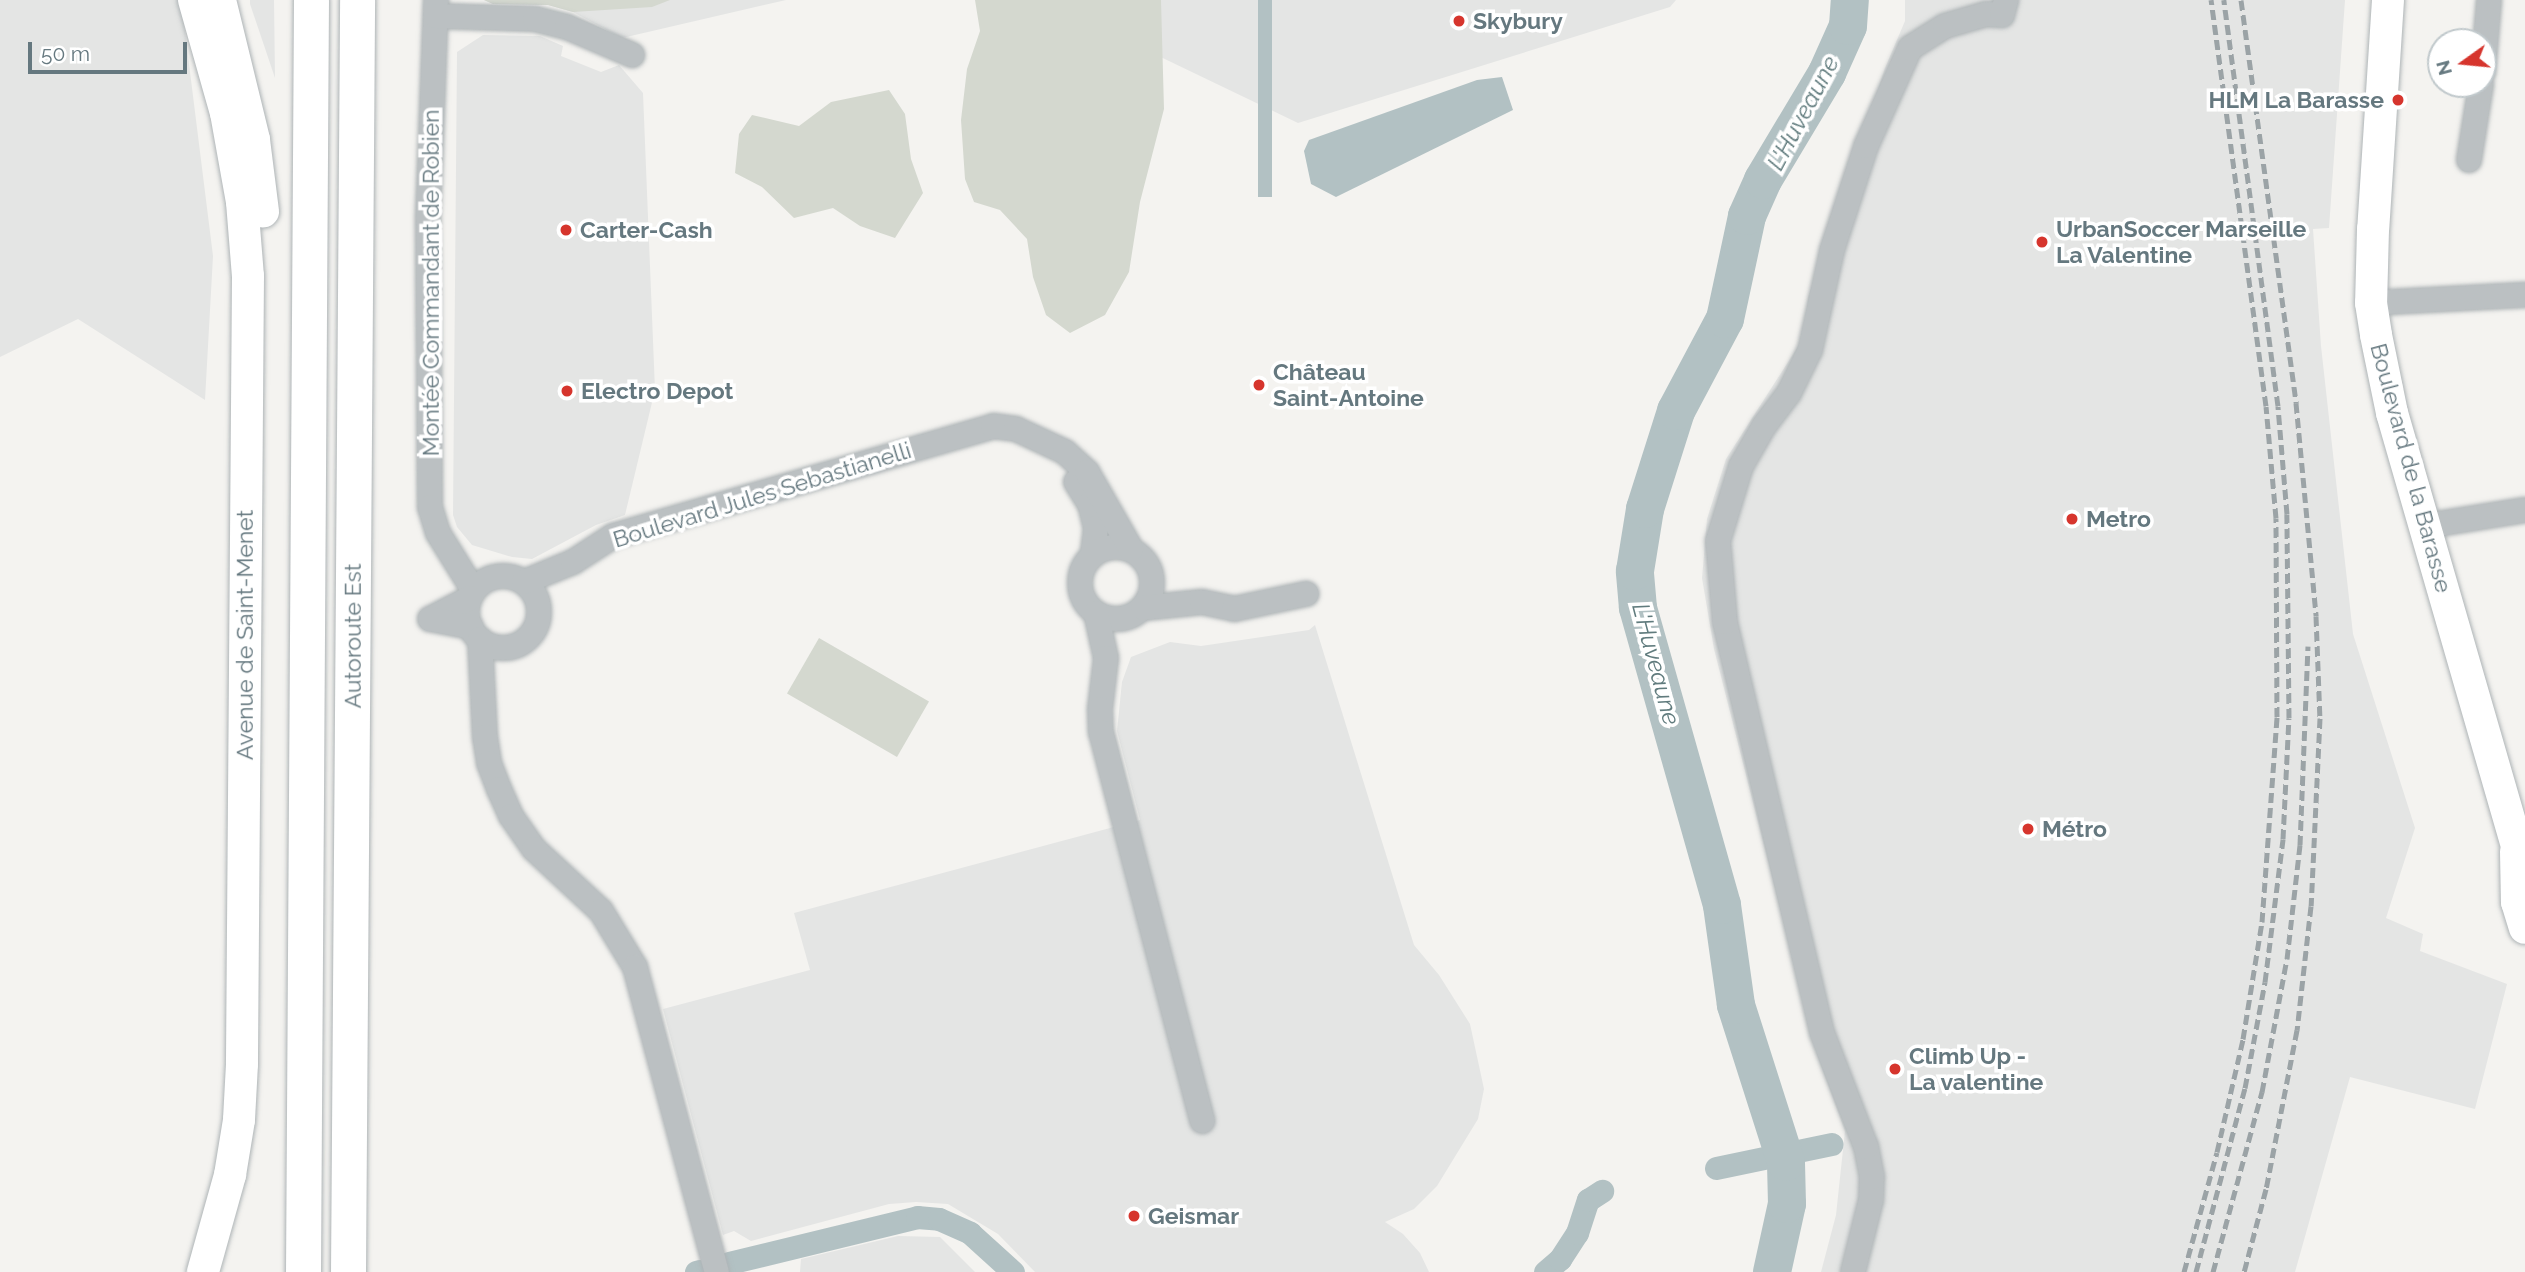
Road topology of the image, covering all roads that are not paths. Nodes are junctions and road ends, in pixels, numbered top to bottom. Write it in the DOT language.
graph roads {
  1 [pos="194,0"];
  2 [pos="220,0"];
  3 [pos="311,0"];
  4 [pos="357,0"];
  5 [pos="2006,0"];
  6 [pos="2388,0"];
  7 [pos="2489,0"];
  8 [pos="436,8"];
  9 [pos="2487,28"];
  10 [pos="632,55"];
  11 [pos="2479,98"];
  12 [pos="2469,160"];
  13 [pos="2525,295"];
  14 [pos="2371,303"];
  15 [pos="956,437"];
  16 [pos="2525,510"];
  17 [pos="2425,526"];
  18 [pos="1131,549"];
  19 [pos="1093,554"];
  20 [pos="1152,573"];
  21 [pos="478,589"];
  22 [pos="531,592"];
  23 [pos="1306,594"];
  24 [pos="1202,602"];
  25 [pos="1137,612"];
  26 [pos="1096,613"];
  27 [pos="483,637"];
  28 [pos="1107,658"];
  29 [pos="2522,853"];
  30 [pos="2525,929"];
  31 [pos="1202,1121"];
  32 [pos="203,1272"];
  33 [pos="224,1272"];
  34 [pos="303,1272"];
  35 [pos="348,1272"];
  36 [pos="717,1272"];
  37 [pos="1853,1272"];
  1 -- 32 [label="main road, Avenue de Saint-Menet"];
  2 -- 33 [label="main road, Avenue de Saint-Menet"];
  3 -- 34 [label="highway, Autoroute Est"];
  4 -- 35 [label="highway, Autoroute Est"];
  5 -- 37 [label="street"];
  6 -- 14 [label="main road, Boulevard de la Barasse"];
  7 -- 9 [label="street"];
  8 -- 10 [label="street, Montée Commandant de Robien"];
  8 -- 21 [label="street, Montée Commandant de Robien"];
  11 -- 12 [label="street"];
  13 -- 14 [label="street"];
  14 -- 17 [label="main road, Boulevard de la Barasse"];
  15 -- 18 [label="street, Boulevard Jules Sebastianelli"];
  15 -- 19 [label="street, Boulevard Jules Sebastianelli"];
  15 -- 22 [label="street, Boulevard Jules Sebastianelli"];
  16 -- 17 [label="street"];
  17 -- 29 [label="main road, Boulevard de la Barasse"];
  18 -- 19 [label="street"];
  18 -- 20 [label="street"];
  19 -- 26 [label="street"];
  20 -- 24 [label="street"];
  20 -- 25 [label="street"];
  21 -- 22 [label="street"];
  21 -- 27 [label="street"];
  21 -- 27 [label="street"];
  22 -- 27 [label="street"];
  23 -- 24 [label="street"];
  24 -- 25 [label="street"];
  25 -- 26 [label="street"];
  25 -- 28 [label="street"];
  26 -- 28 [label="street"];
  27 -- 36 [label="street"];
  28 -- 31 [label="street"];
  29 -- 30 [label="main road, Boulevard de la Barasse"];
}
